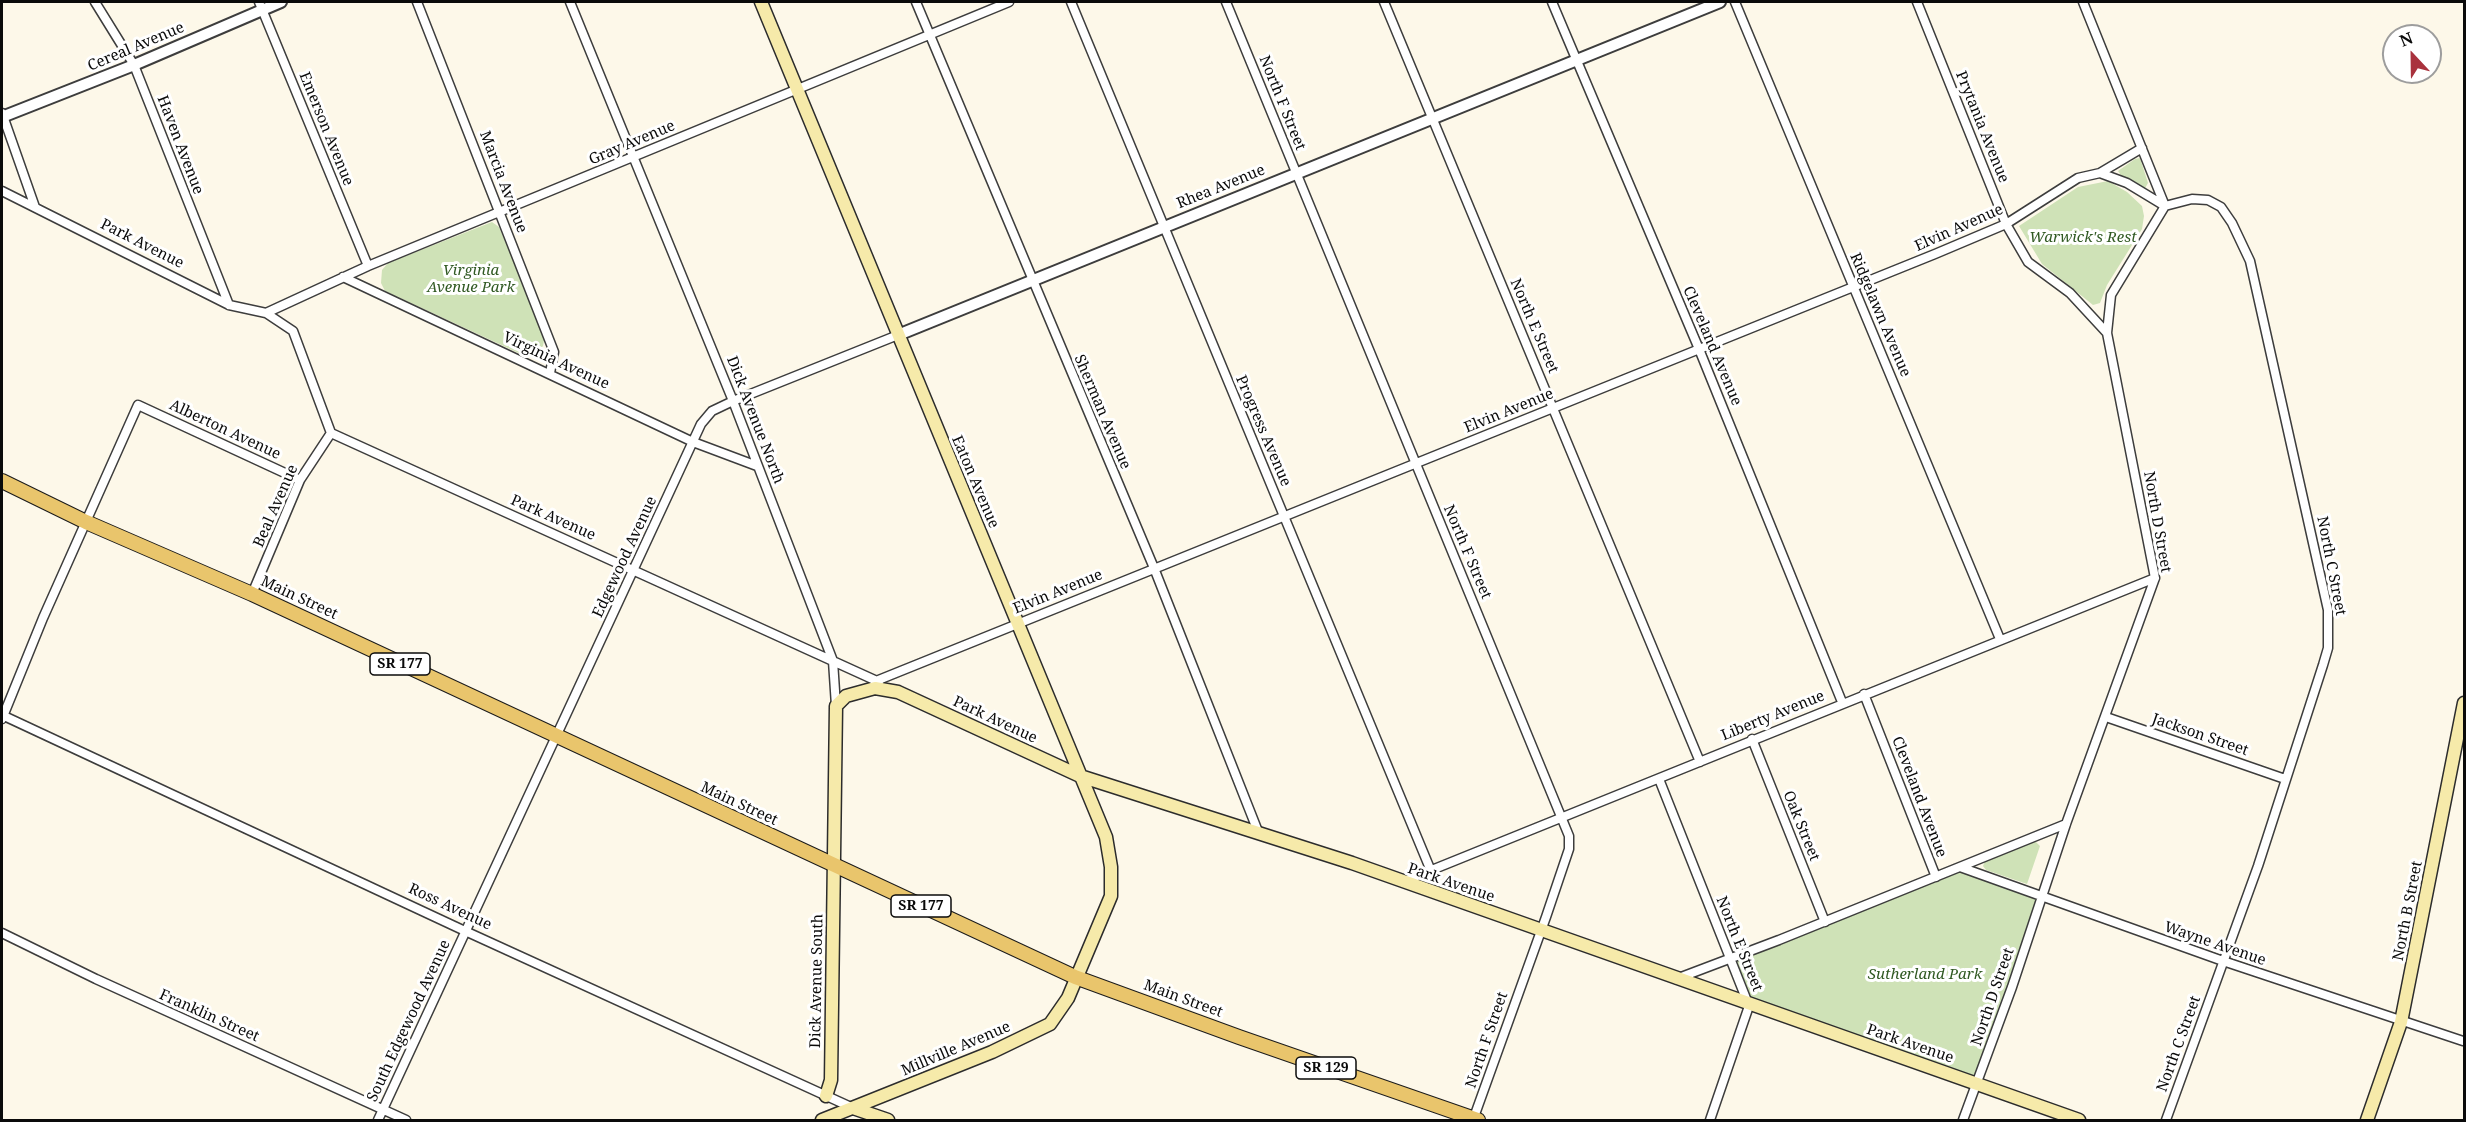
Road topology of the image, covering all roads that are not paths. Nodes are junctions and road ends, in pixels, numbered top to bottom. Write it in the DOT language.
graph roads {
  1 [pos="94,2"];
  2 [pos="281,2"];
  3 [pos="417,2"];
  4 [pos="570,2"];
  5 [pos="761,2"];
  6 [pos="916,2"];
  7 [pos="1009,2"];
  8 [pos="1071,2"];
  9 [pos="1226,2"];
  10 [pos="1384,2"];
  11 [pos="1552,2"];
  12 [pos="1720,2"];
  13 [pos="1735,2"];
  14 [pos="1917,2"];
  15 [pos="2083,2"];
  16 [pos="261,5"];
  17 [pos="929,34"];
  18 [pos="1576,59"];
  19 [pos="134,65"];
  20 [pos="797,89"];
  21 [pos="2,116"];
  22 [pos="1431,117"];
  23 [pos="2142,148"];
  24 [pos="633,158"];
  25 [pos="1297,173"];
  26 [pos="2100,173"];
  27 [pos="2,191"];
  28 [pos="2165,206"];
  29 [pos="35,207"];
  30 [pos="500,211"];
  31 [pos="2006,224"];
  32 [pos="1162,227"];
  33 [pos="368,266"];
  34 [pos="343,277"];
  35 [pos="1031,280"];
  36 [pos="1852,285"];
  37 [pos="229,305"];
  38 [pos="266,313"];
  39 [pos="2108,333"];
  40 [pos="898,335"];
  41 [pos="1699,349"];
  42 [pos="550,373"];
  43 [pos="733,401"];
  44 [pos="1554,407"];
  45 [pos="330,433"];
  46 [pos="693,442"];
  47 [pos="1415,463"];
  48 [pos="757,466"];
  49 [pos="300,480"];
  50 [pos="2,481"];
  51 [pos="1284,516"];
  52 [pos="86,522"];
  53 [pos="1154,568"];
  54 [pos="633,571"];
  55 [pos="2155,578"];
  56 [pos="252,594"];
  57 [pos="1017,622"];
  58 [pos="2000,639"];
  59 [pos="833,661"];
  60 [pos="876,681"];
  61 [pos="898,692"];
  62 [pos="1864,694"];
  63 [pos="1842,702"];
  64 [pos="2464,703"];
  65 [pos="836,706"];
  66 [pos="2,717"];
  67 [pos="2106,717"];
  68 [pos="557,737"];
  69 [pos="1752,740"];
  70 [pos="1700,762"];
  71 [pos="1080,776"];
  72 [pos="1659,779"];
  73 [pos="2285,779"];
  74 [pos="1563,817"];
  75 [pos="2066,824"];
  76 [pos="1259,834"];
  77 [pos="834,866"];
  78 [pos="1960,867"];
  79 [pos="1431,871"];
  80 [pos="1936,877"];
  81 [pos="1402,882"];
  82 [pos="2041,895"];
  83 [pos="1825,922"];
  84 [pos="1540,928"];
  85 [pos="465,931"];
  86 [pos="2,933"];
  87 [pos="1731,958"];
  88 [pos="2223,961"];
  89 [pos="1075,977"];
  90 [pos="1676,979"];
  91 [pos="1749,1006"];
  92 [pos="2401,1022"];
  93 [pos="2463,1041"];
  94 [pos="1977,1083"];
  95 [pos="826,1096"];
  96 [pos="853,1108"];
  97 [pos="383,1110"];
  98 [pos="378,1120"];
  99 [pos="406,1120"];
  100 [pos="822,1120"];
  101 [pos="888,1120"];
  102 [pos="1475,1120"];
  103 [pos="1710,1120"];
  104 [pos="1963,1120"];
  105 [pos="2079,1120"];
  106 [pos="2166,1120"];
  107 [pos="2367,1120"];
  1 -- 19 [label="street, Haven Avenue"];
  2 -- 16 [label="street, Cereal Avenue"];
  3 -- 30 [label="street, Marcia Avenue"];
  4 -- 24 [label="street, Dick Avenue North"];
  5 -- 20 [label="main road, Eaton Avenue"];
  6 -- 17 [label="street, Sherman Avenue"];
  7 -- 17 [label="street, Gray Avenue"];
  8 -- 32 [label="street, Progress Avenue"];
  9 -- 25 [label="street, North F Street"];
  10 -- 22 [label="street, North E Street"];
  11 -- 18 [label="street, Cleveland Avenue"];
  12 -- 18 [label="street, Rhea Avenue"];
  13 -- 36 [label="street, Ridgelawn Avenue"];
  14 -- 31 [label="street, Prytania Avenue"];
  15 -- 23 [label="street"];
  16 -- 19 [label="street, Cereal Avenue"];
  16 -- 33 [label="street, Emerson Avenue"];
  17 -- 20 [label="street, Gray Avenue"];
  17 -- 35 [label="street, Sherman Avenue"];
  18 -- 22 [label="street, Rhea Avenue"];
  18 -- 41 [label="street, Cleveland Avenue"];
  19 -- 21 [label="street, Cereal Avenue"];
  19 -- 37 [label="street, Haven Avenue"];
  20 -- 24 [label="street, Gray Avenue"];
  20 -- 40 [label="main road, Eaton Avenue"];
  21 -- 29 [label="street"];
  22 -- 25 [label="street, Rhea Avenue"];
  22 -- 44 [label="street, North E Street"];
  23 -- 26 [label="street, Elvin Avenue"];
  23 -- 28 [label="street"];
  24 -- 30 [label="street, Gray Avenue"];
  24 -- 43 [label="street, Dick Avenue North"];
  25 -- 32 [label="street, Rhea Avenue"];
  25 -- 47 [label="street, North F Street"];
  26 -- 28 [label="street"];
  26 -- 31 [label="street, Elvin Avenue"];
  27 -- 29 [label="street, Park Avenue"];
  28 -- 39 [label="street, North D Street"];
  28 -- 73 [label="street, North C Street"];
  29 -- 37 [label="street, Park Avenue"];
  30 -- 33 [label="street, Gray Avenue"];
  30 -- 42 [label="street, Marcia Avenue"];
  31 -- 36 [label="street, Elvin Avenue"];
  31 -- 39 [label="street, Prytania Avenue"];
  32 -- 35 [label="street, Rhea Avenue"];
  32 -- 51 [label="street, Progress Avenue"];
  33 -- 34 [label="street, Gray Avenue"];
  34 -- 38 [label="street, Gray Avenue"];
  34 -- 42 [label="street, Virginia Avenue"];
  35 -- 40 [label="street, Rhea Avenue"];
  35 -- 53 [label="street, Sherman Avenue"];
  36 -- 41 [label="street, Elvin Avenue"];
  36 -- 58 [label="street, Ridgelawn Avenue"];
  37 -- 38 [label="street, Park Avenue"];
  38 -- 45 [label="street, Park Avenue"];
  39 -- 55 [label="street, North D Street"];
  40 -- 43 [label="street, Rhea Avenue"];
  40 -- 57 [label="main road, Eaton Avenue"];
  41 -- 44 [label="street, Elvin Avenue"];
  41 -- 63 [label="street, Cleveland Avenue"];
  42 -- 46 [label="street, Virginia Avenue"];
  43 -- 46 [label="street, Edgewood Avenue"];
  43 -- 48 [label="street, Dick Avenue North"];
  44 -- 47 [label="street, Elvin Avenue"];
  44 -- 70 [label="street, North E Street"];
  45 -- 49 [label="street, Beal Avenue"];
  45 -- 54 [label="street, Park Avenue"];
  46 -- 48 [label="street, Virginia Avenue"];
  46 -- 54 [label="street, Edgewood Avenue"];
  47 -- 51 [label="street, Elvin Avenue"];
  47 -- 74 [label="street, North F Street"];
  48 -- 59 [label="street, Dick Avenue North"];
  49 -- 52 [label="street, Alberton Avenue"];
  49 -- 56 [label="street, Beal Avenue"];
  50 -- 52 [label="main road, Main Street / SR 177"];
  51 -- 53 [label="street, Elvin Avenue"];
  51 -- 79 [label="street, Progress Avenue"];
  52 -- 56 [label="main road, Main Street / SR 177"];
  52 -- 66 [label="street"];
  53 -- 57 [label="street, Elvin Avenue"];
  53 -- 76 [label="street, Sherman Avenue"];
  54 -- 59 [label="street, Park Avenue"];
  54 -- 68 [label="street, Edgewood Avenue"];
  55 -- 58 [label="street, Liberty Avenue"];
  55 -- 67 [label="street, North D Street"];
  56 -- 68 [label="main road, Main Street / SR 177"];
  57 -- 60 [label="street, Elvin Avenue"];
  57 -- 71 [label="main road, Eaton Avenue"];
  58 -- 62 [label="street, Liberty Avenue"];
  59 -- 60 [label="street, Park Avenue"];
  59 -- 65 [label="street, Dick Avenue North"];
  60 -- 61 [label="street, Park Avenue"];
  61 -- 65 [label="main road"];
  61 -- 71 [label="main road, Park Avenue"];
  62 -- 63 [label="street, Liberty Avenue"];
  62 -- 80 [label="street, Cleveland Avenue"];
  63 -- 69 [label="street, Liberty Avenue"];
  64 -- 92 [label="main road, North B Street"];
  65 -- 77 [label="main road, Dick Avenue North"];
  66 -- 85 [label="street, Ross Avenue"];
  67 -- 73 [label="street, Jackson Street"];
  67 -- 75 [label="street, North D Street"];
  68 -- 77 [label="main road, Main Street / SR 177"];
  68 -- 85 [label="street, South Edgewood Avenue"];
  69 -- 70 [label="street, Liberty Avenue"];
  69 -- 83 [label="street, Oak Street"];
  70 -- 72 [label="street, Liberty Avenue"];
  71 -- 76 [label="main road, Park Avenue"];
  71 -- 89 [label="main road, Eaton Avenue"];
  72 -- 74 [label="street, Liberty Avenue"];
  72 -- 87 [label="street, North E Street"];
  73 -- 88 [label="street, North C Street"];
  74 -- 79 [label="street, Liberty Avenue"];
  74 -- 84 [label="street, North F Street"];
  75 -- 78 [label="street"];
  75 -- 82 [label="street, North D Street"];
  76 -- 81 [label="main road, Park Avenue"];
  77 -- 89 [label="main road, Main Street / SR 177"];
  77 -- 95 [label="main road, Dick Avenue South"];
  78 -- 80 [label="street"];
  78 -- 82 [label="street, Wayne Avenue"];
  79 -- 81 [label="street, Liberty Avenue"];
  80 -- 83 [label="street"];
  81 -- 84 [label="main road, Park Avenue"];
  82 -- 88 [label="street, Wayne Avenue"];
  82 -- 94 [label="street, North D Street"];
  83 -- 87 [label="street"];
  84 -- 90 [label="main road, Park Avenue"];
  84 -- 102 [label="street, North F Street"];
  85 -- 95 [label="street, Ross Avenue"];
  85 -- 97 [label="street, South Edgewood Avenue"];
  86 -- 97 [label="street, Franklin Street"];
  87 -- 90 [label="street"];
  87 -- 91 [label="street, North E Street"];
  88 -- 92 [label="street, Wayne Avenue"];
  88 -- 106 [label="street, North C Street"];
  89 -- 96 [label="main road, Millville Avenue"];
  89 -- 102 [label="main road, Main Street / SR 129"];
  90 -- 91 [label="main road, Park Avenue"];
  91 -- 94 [label="main road, Park Avenue"];
  91 -- 103 [label="street, North E Street"];
  92 -- 93 [label="street, Wayne Avenue"];
  92 -- 107 [label="main road, North B Street"];
  94 -- 104 [label="street, North D Street"];
  94 -- 105 [label="main road, Park Avenue"];
  95 -- 96 [label="street, Ross Avenue"];
  96 -- 100 [label="main road, Millville Avenue"];
  96 -- 101 [label="main road, Ross Avenue"];
  97 -- 98 [label="street, South Edgewood Avenue"];
  97 -- 99 [label="street, Franklin Street"];
}
